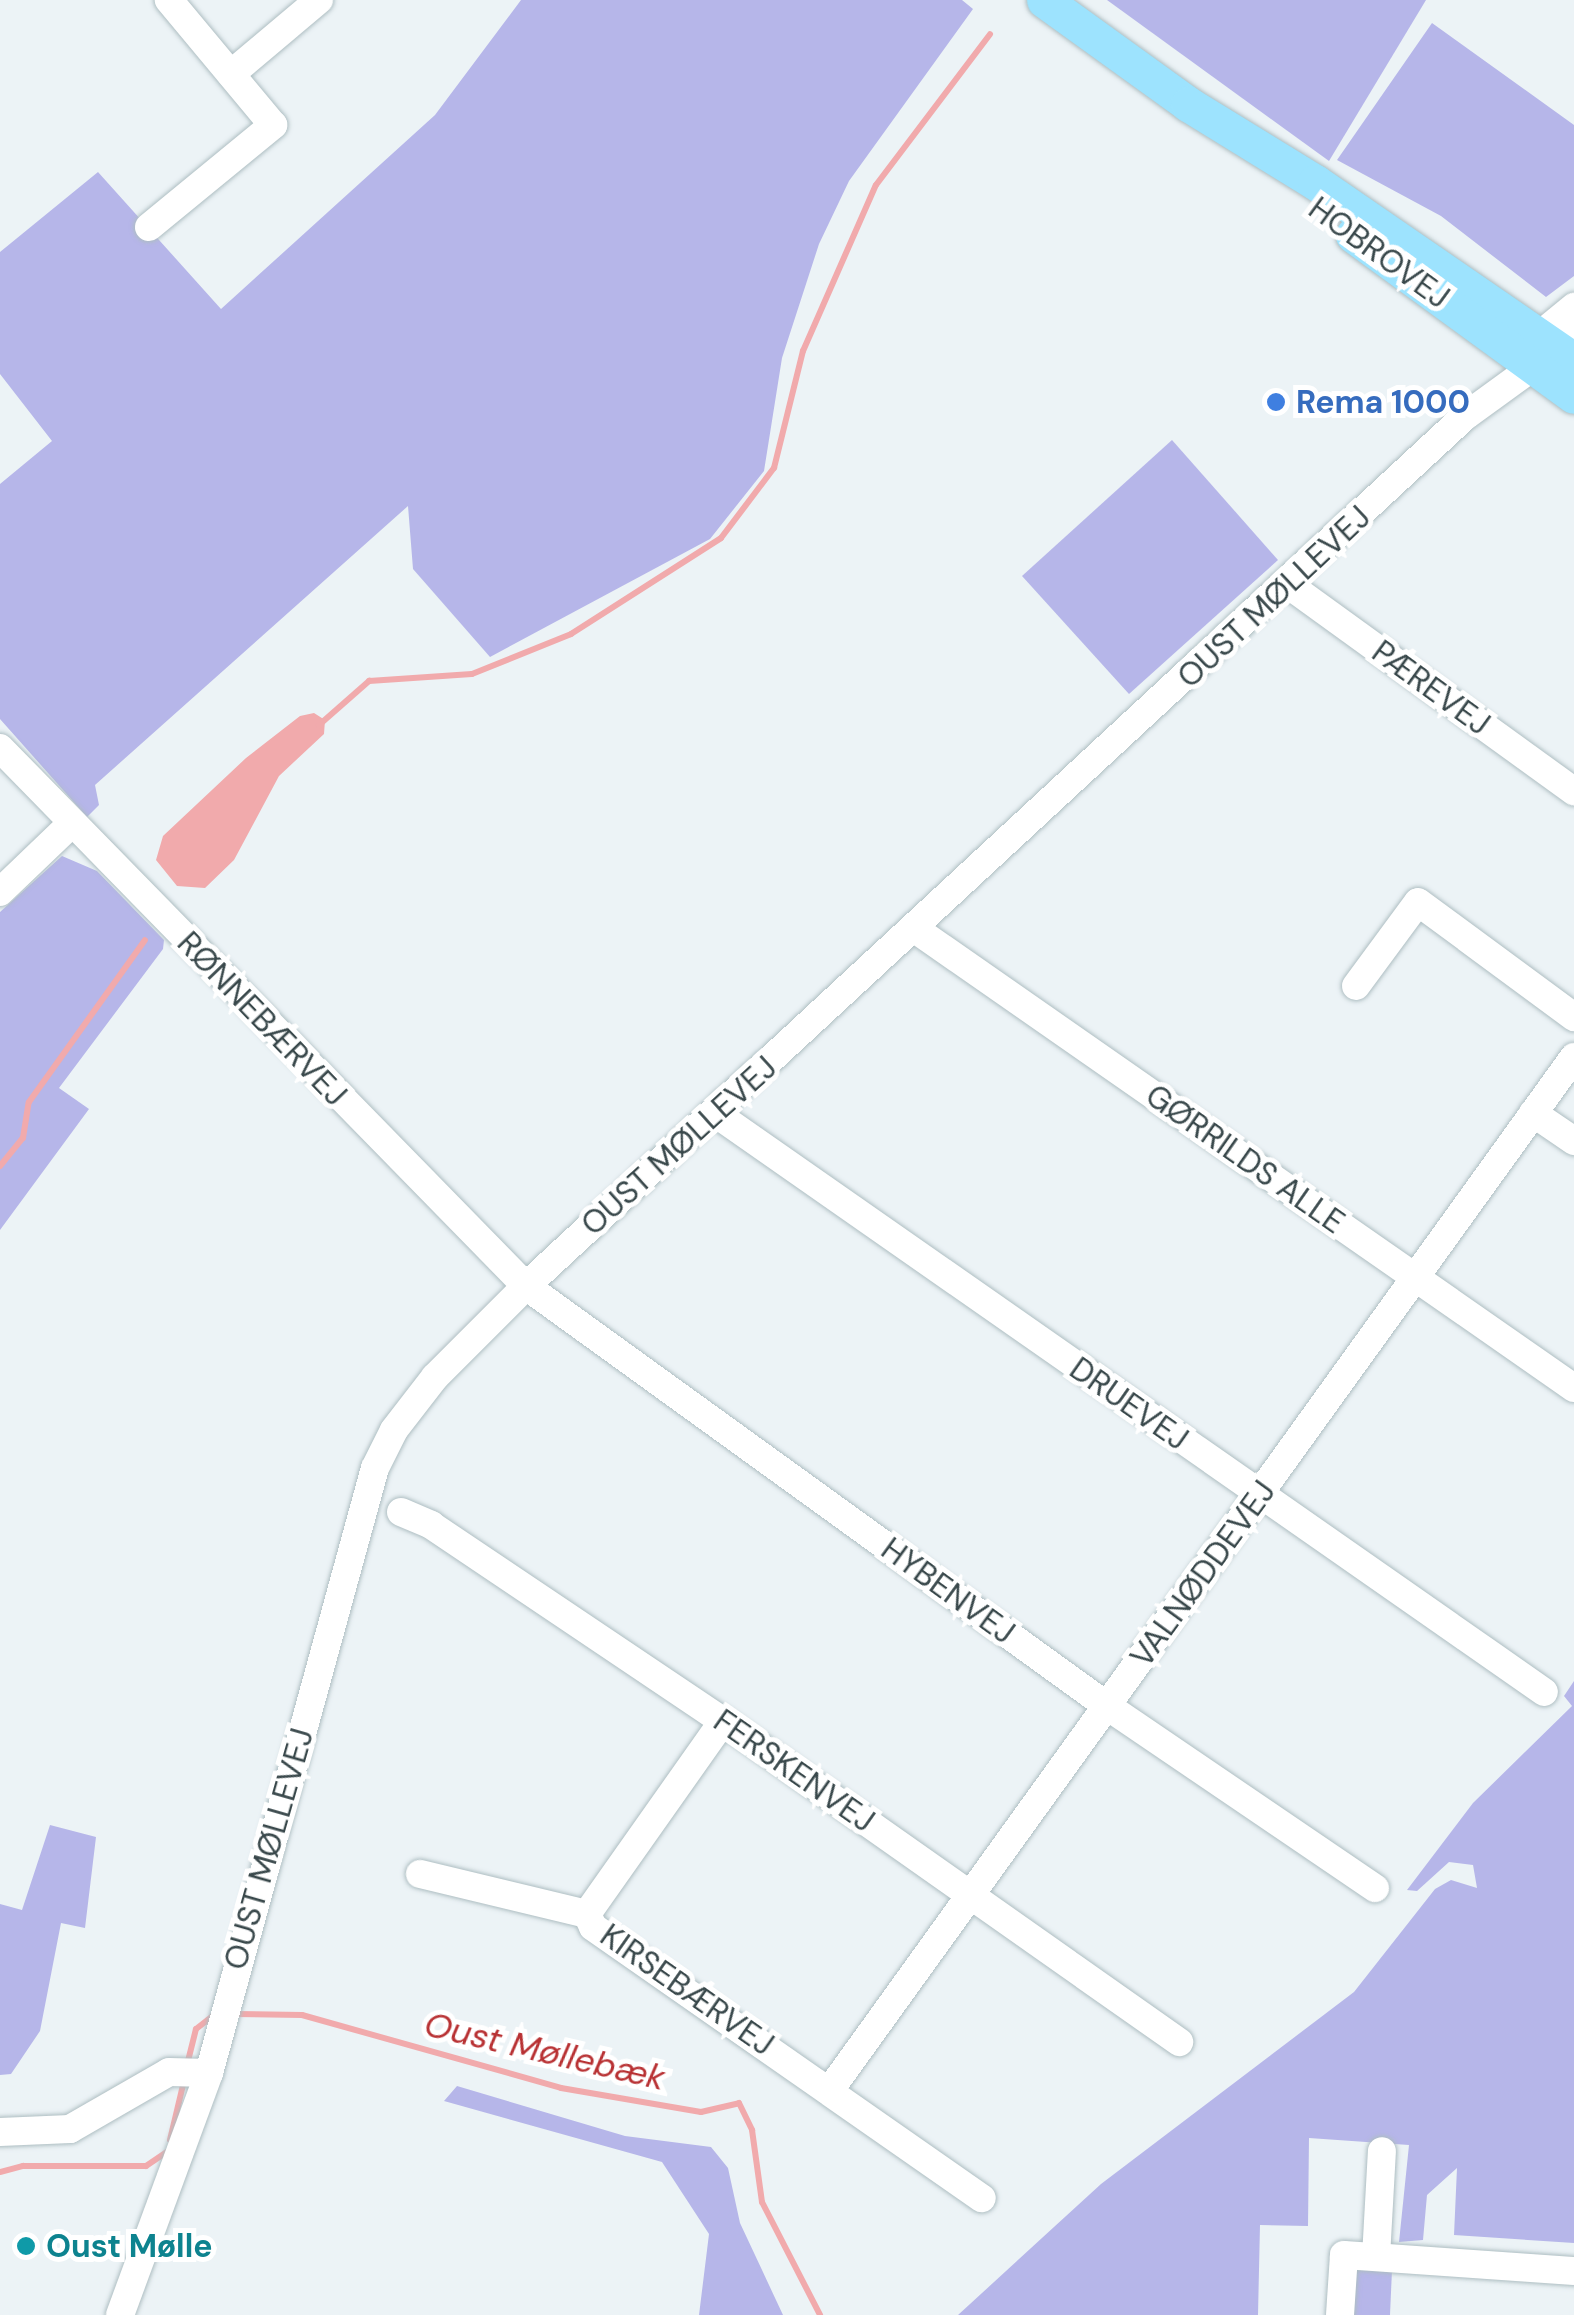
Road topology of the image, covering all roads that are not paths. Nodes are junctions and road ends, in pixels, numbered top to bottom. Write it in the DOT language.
graph roads {
  1 [pos="169,0"];
  2 [pos="319,0"];
  3 [pos="1044,0"];
  4 [pos="231,74"];
  5 [pos="148,227"];
  6 [pos="1574,308"];
  7 [pos="1549,350"];
  8 [pos="1574,396"];
  9 [pos="1289,586"];
  10 [pos="0,748"];
  11 [pos="1574,791"];
  12 [pos="72,823"];
  13 [pos="0,892"];
  14 [pos="915,930"];
  15 [pos="1356,986"];
  16 [pos="1574,1017"];
  17 [pos="1574,1057"];
  18 [pos="1533,1112"];
  19 [pos="716,1113"];
  20 [pos="1574,1141"];
  21 [pos="1416,1278"];
  22 [pos="526,1286"];
  23 [pos="1574,1388"];
  24 [pos="1260,1496"];
  25 [pos="401,1512"];
  26 [pos="1544,1692"];
  27 [pos="1107,1706"];
  28 [pos="722,1722"];
  29 [pos="420,1874"];
  30 [pos="1375,1888"];
  31 [pos="971,1895"];
  32 [pos="587,1914"];
  33 [pos="1179,2042"];
  34 [pos="209,2073"];
  35 [pos="830,2090"];
  36 [pos="0,2132"];
  37 [pos="1382,2151"];
  38 [pos="982,2198"];
  39 [pos="1376,2257"];
  40 [pos="1574,2271"];
  41 [pos="120,2315"];
  42 [pos="1340,2315"];
  1 -- 4 [label="street"];
  2 -- 4 [label="street"];
  3 -- 7 [label="main road, HOBROVEJ"];
  4 -- 5 [label="street"];
  6 -- 7 [label="street, OUST MØLLEVEJ"];
  7 -- 8 [label="main road, HOBROVEJ"];
  7 -- 9 [label="street, OUST MØLLEVEJ"];
  9 -- 11 [label="street, PÆREVEJ"];
  9 -- 14 [label="street, OUST MØLLEVEJ"];
  10 -- 12 [label="street, RØNNEBÆRVEJ"];
  12 -- 13 [label="street"];
  12 -- 22 [label="street, RØNNEBÆRVEJ"];
  14 -- 19 [label="street, OUST MØLLEVEJ"];
  14 -- 21 [label="street, GØRRILDS ALLE"];
  15 -- 16 [label="street"];
  17 -- 18 [label="street, VALNØDDEVEJ"];
  18 -- 20 [label="street"];
  18 -- 21 [label="street, VALNØDDEVEJ"];
  19 -- 22 [label="street, OUST MØLLEVEJ"];
  19 -- 24 [label="street, DRUEVEJ"];
  21 -- 23 [label="street, GØRRILDS ALLE"];
  21 -- 24 [label="street, VALNØDDEVEJ"];
  22 -- 27 [label="street, HYBENVEJ"];
  22 -- 34 [label="street, OUST MØLLEVEJ"];
  24 -- 26 [label="street, DRUEVEJ"];
  24 -- 27 [label="street, VALNØDDEVEJ"];
  25 -- 28 [label="street, FERSKENVEJ"];
  27 -- 30 [label="street, HYBENVEJ"];
  27 -- 31 [label="street, VALNØDDEVEJ"];
  28 -- 31 [label="street, FERSKENVEJ"];
  28 -- 32 [label="street, KIRSEBÆRVEJ"];
  29 -- 32 [label="street"];
  31 -- 33 [label="street, FERSKENVEJ"];
  31 -- 35 [label="street, VALNØDDEVEJ"];
  32 -- 35 [label="street, KIRSEBÆRVEJ"];
  34 -- 36 [label="street"];
  34 -- 41 [label="street, OUST MØLLEVEJ"];
  35 -- 38 [label="street, KIRSEBÆRVEJ"];
  37 -- 39 [label="street"];
  39 -- 40 [label="street"];
  39 -- 42 [label="street"];
}
